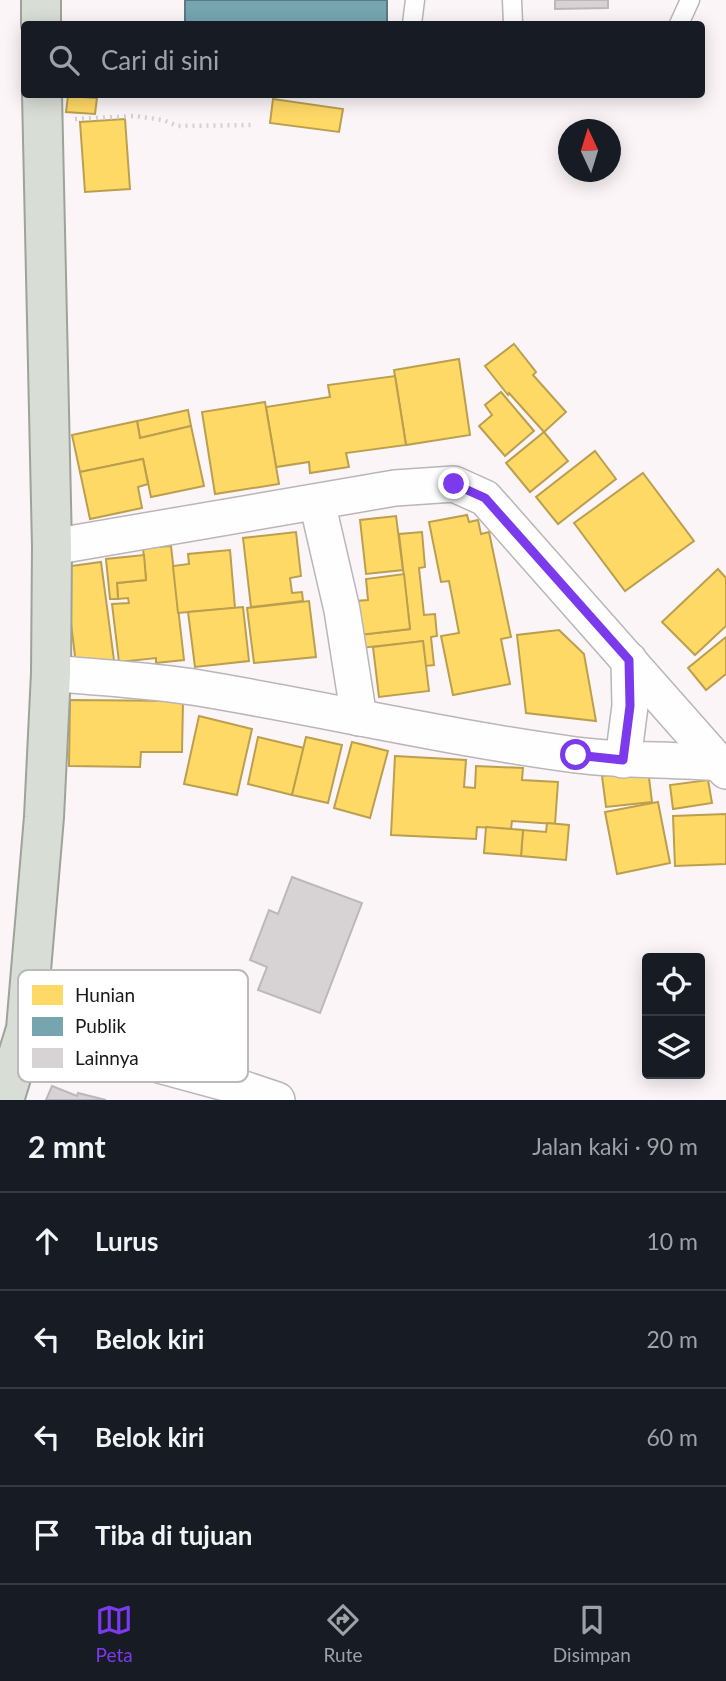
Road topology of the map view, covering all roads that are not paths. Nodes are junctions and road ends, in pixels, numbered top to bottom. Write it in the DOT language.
graph roads {
  1 [pos="41,0"];
  2 [pos="415,0"];
  3 [pos="512,0"];
  4 [pos="690,0"];
  5 [pos="41,21"];
  6 [pos="412,21"];
  7 [pos="513,21"];
  8 [pos="680,21"];
  9 [pos="42,107"];
  10 [pos="317,502"];
  11 [pos="52,547"];
  12 [pos="629,660"];
  13 [pos="51,673"];
  14 [pos="359,718"];
  15 [pos="623,760"];
  16 [pos="722,767"];
  17 [pos="31,970"];
  18 [pos="18,1055"];
  19 [pos="222,1082"];
  20 [pos="4,1100"];
  21 [pos="277,1100"];
  1 -- 5 [label="highway"];
  2 -- 6 [label="lane"];
  3 -- 7 [label="lane"];
  4 -- 8 [label="lane"];
  9 -- 11 [label="highway"];
  10 -- 11 [label="street"];
  10 -- 12 [label="street"];
  10 -- 14 [label="street"];
  11 -- 13 [label="highway"];
  12 -- 15 [label="street"];
  12 -- 16 [label="street"];
  13 -- 14 [label="street"];
  13 -- 17 [label="highway"];
  14 -- 15 [label="street"];
  15 -- 16 [label="street"];
  18 -- 20 [label="highway"];
  19 -- 21 [label="street"];
}
